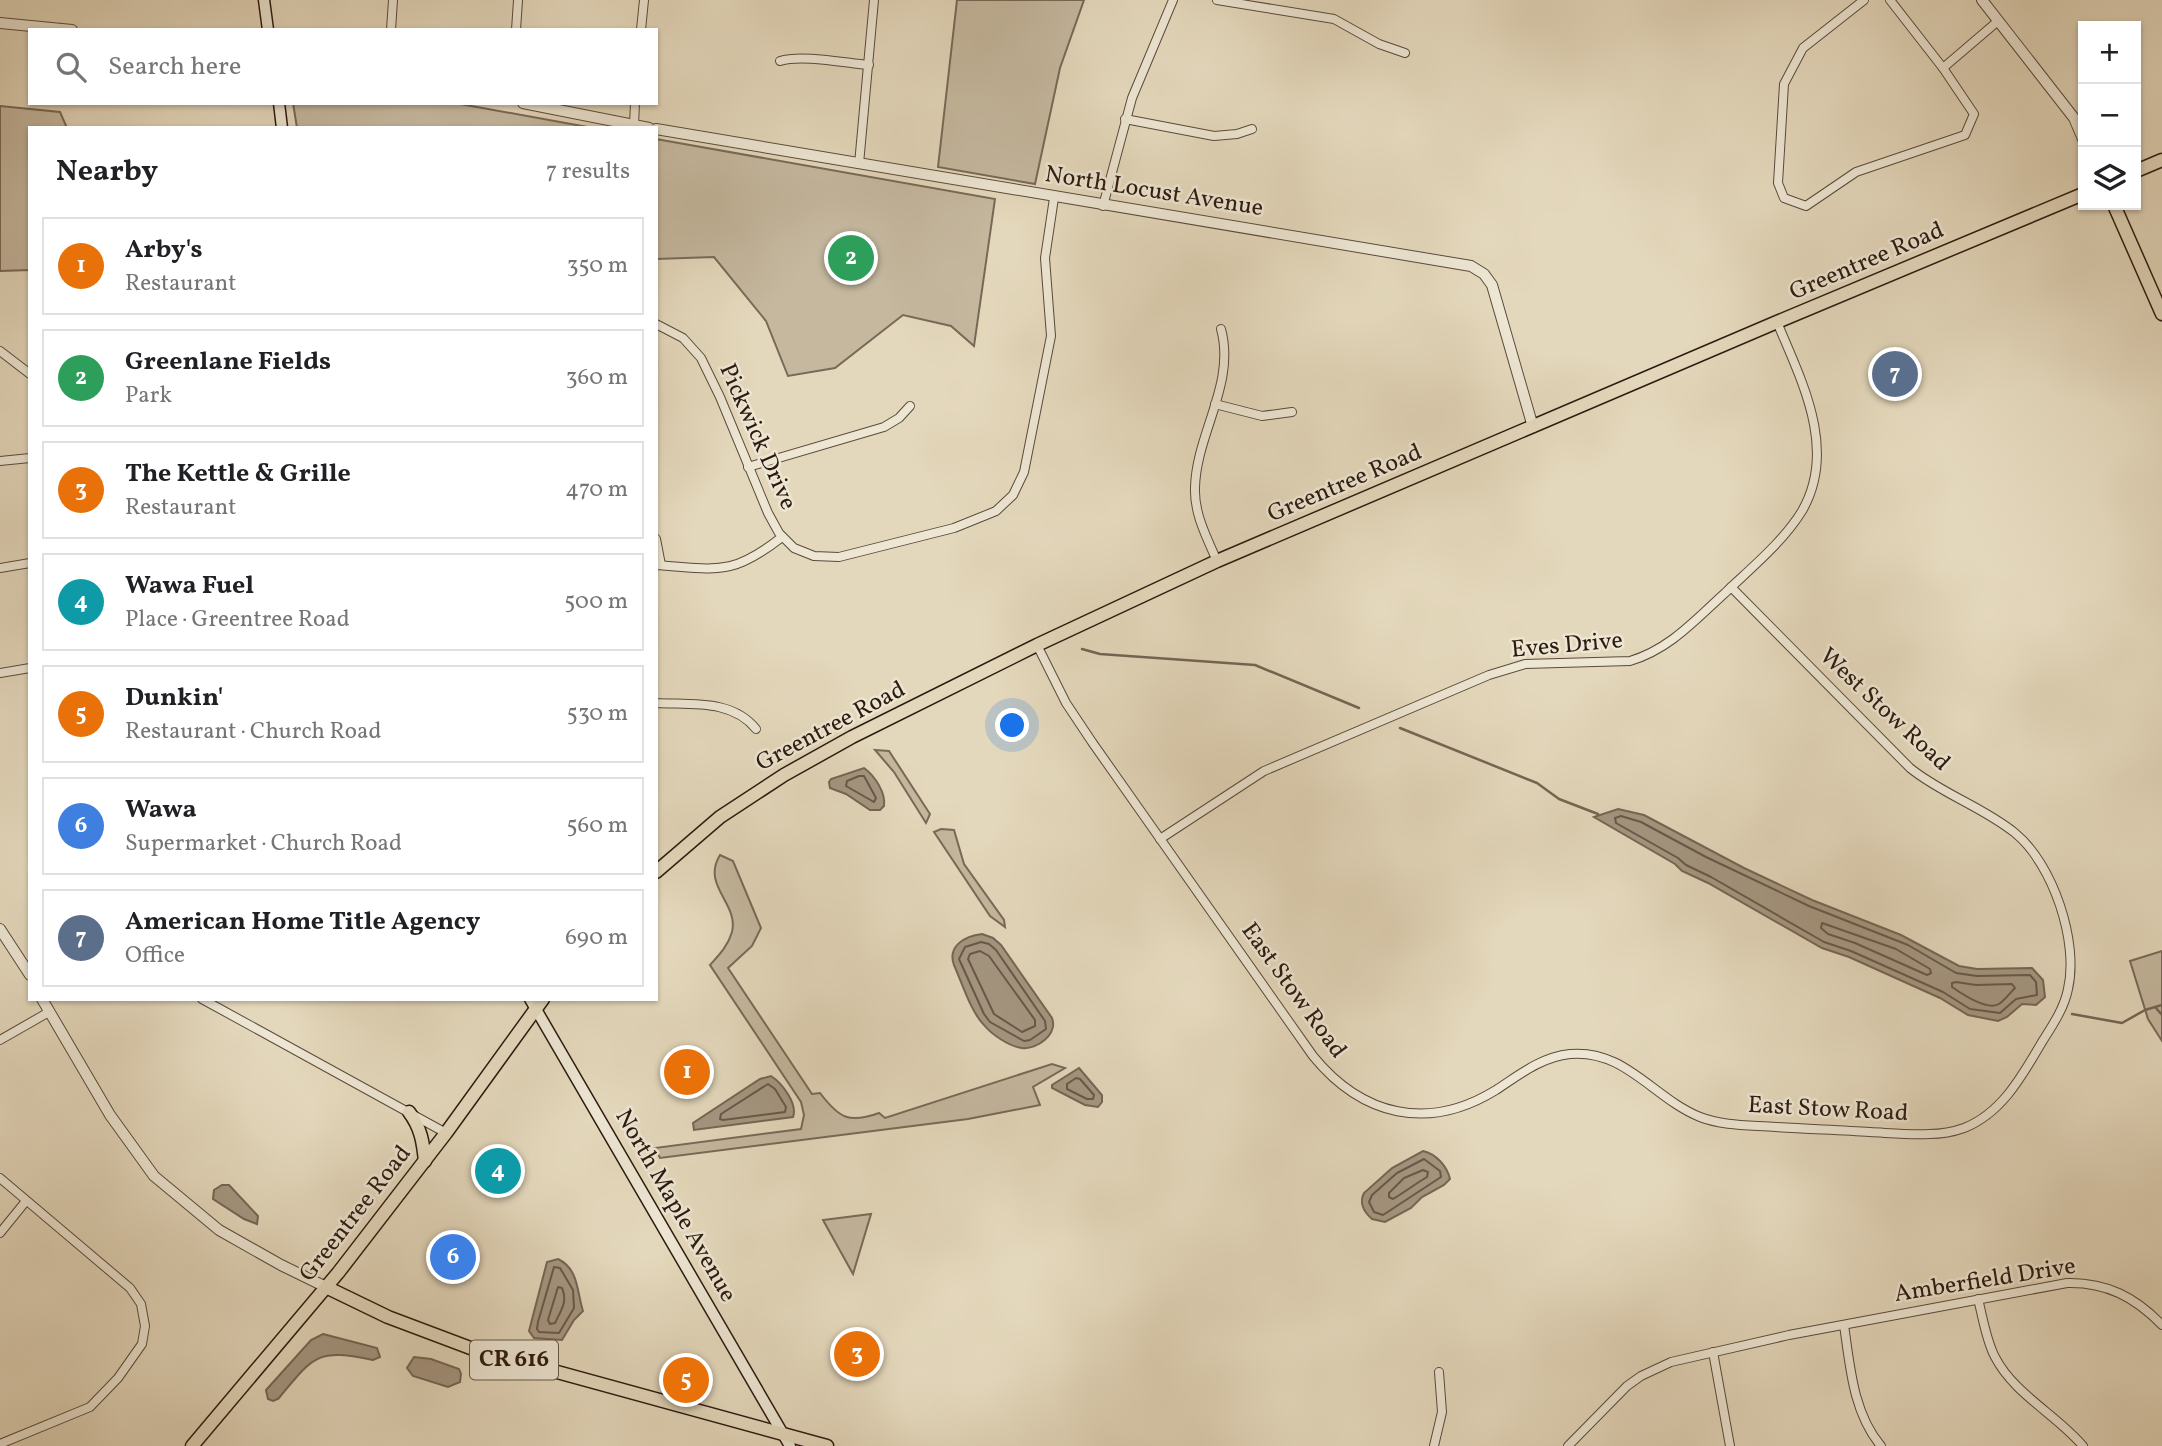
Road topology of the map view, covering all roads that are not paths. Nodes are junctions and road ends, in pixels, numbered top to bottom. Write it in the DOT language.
graph roads {
  1 [pos="264,0"];
  2 [pos="393,0"];
  3 [pos="518,0"];
  4 [pos="644,0"];
  5 [pos="874,0"];
  6 [pos="1173,0"];
  7 [pos="1217,0"];
  8 [pos="1864,0"];
  9 [pos="1889,0"];
  10 [pos="1982,0"];
  11 [pos="1998,21"];
  12 [pos="0,23"];
  13 [pos="51,28"];
  14 [pos="268,28"];
  15 [pos="391,28"];
  16 [pos="516,28"];
  17 [pos="641,28"];
  18 [pos="1405,53"];
  19 [pos="780,61"];
  20 [pos="869,65"];
  21 [pos="1942,68"];
  22 [pos="279,105"];
  23 [pos="533,105"];
  24 [pos="635,105"];
  25 [pos="1125,119"];
  26 [pos="634,125"];
  27 [pos="282,126"];
  28 [pos="639,126"];
  29 [pos="2078,127"];
  30 [pos="658,129"];
  31 [pos="1252,129"];
  32 [pos="2162,160"];
  33 [pos="859,164"];
  34 [pos="2141,169"];
  35 [pos="2078,196"];
  36 [pos="1055,198"];
  37 [pos="1103,206"];
  38 [pos="2116,210"];
  39 [pos="2162,314"];
  40 [pos="1777,321"];
  41 [pos="658,325"];
  42 [pos="1221,329"];
  43 [pos="0,351"];
  44 [pos="28,372"];
  45 [pos="1215,404"];
  46 [pos="910,406"];
  47 [pos="1292,412"];
  48 [pos="1534,427"];
  49 [pos="28,458"];
  50 [pos="0,461"];
  51 [pos="748,467"];
  52 [pos="782,537"];
  53 [pos="1217,561"];
  54 [pos="28,563"];
  55 [pos="659,565"];
  56 [pos="0,568"];
  57 [pos="1731,587"];
  58 [pos="1037,645"];
  59 [pos="28,668"];
  60 [pos="0,673"];
  61 [pos="658,704"];
  62 [pos="756,729"];
  63 [pos="1160,839"];
  64 [pos="658,870"];
  65 [pos="0,929"];
  66 [pos="28,972"];
  67 [pos="2065,999"];
  68 [pos="206,1001"];
  69 [pos="536,1002"];
  70 [pos="45,1005"];
  71 [pos="0,1040"];
  72 [pos="409,1112"];
  73 [pos="446,1133"];
  74 [pos="425,1161"];
  75 [pos="0,1178"];
  76 [pos="26,1201"];
  77 [pos="0,1233"];
  78 [pos="326,1287"];
  79 [pos="1978,1299"];
  80 [pos="1844,1325"];
  81 [pos="2162,1325"];
  82 [pos="1713,1352"];
  83 [pos="1439,1372"];
  84 [pos="785,1442"];
  85 [pos="0,1444"];
  86 [pos="192,1446"];
  87 [pos="827,1446"];
  88 [pos="1434,1446"];
  89 [pos="1568,1446"];
  90 [pos="1730,1446"];
  91 [pos="1881,1446"];
  92 [pos="2083,1446"];
  1 -- 14 [label="main road"];
  2 -- 15 [label="street"];
  3 -- 16 [label="street"];
  4 -- 17 [label="street"];
  5 -- 20 [label="street"];
  6 -- 25 [label="street"];
  7 -- 18 [label="street"];
  8 -- 21 [label="street"];
  9 -- 21 [label="street"];
  10 -- 11 [label="street"];
  11 -- 21 [label="street"];
  11 -- 29 [label="street"];
  12 -- 13 [label="street"];
  19 -- 20 [label="street"];
  20 -- 33 [label="street"];
  22 -- 27 [label="main road"];
  23 -- 26 [label="street"];
  24 -- 26 [label="street"];
  25 -- 31 [label="street"];
  25 -- 37 [label="street"];
  26 -- 28 [label="street"];
  30 -- 33 [label="street, North Locust Avenue"];
  32 -- 34 [label="main road"];
  33 -- 36 [label="street, North Locust Avenue"];
  35 -- 40 [label="main road, Greentree Road"];
  36 -- 37 [label="street, North Locust Avenue"];
  36 -- 52 [label="street, Pickwick Drive"];
  37 -- 48 [label="street, North Locust Avenue"];
  38 -- 39 [label="main road"];
  40 -- 48 [label="main road, Greentree Road"];
  40 -- 57 [label="street, Eves Drive"];
  41 -- 51 [label="street, Pickwick Drive"];
  42 -- 45 [label="street"];
  43 -- 44 [label="street"];
  45 -- 47 [label="street"];
  45 -- 53 [label="street"];
  46 -- 51 [label="street"];
  48 -- 53 [label="main road, Greentree Road"];
  49 -- 50 [label="street"];
  51 -- 52 [label="street, Pickwick Drive"];
  52 -- 55 [label="street"];
  53 -- 58 [label="main road, Greentree Road"];
  54 -- 56 [label="street"];
  57 -- 63 [label="street, Eves Drive"];
  57 -- 67 [label="street, West Stow Road"];
  58 -- 63 [label="street, East Stow Road"];
  58 -- 64 [label="main road, Greentree Road"];
  59 -- 60 [label="street"];
  61 -- 62 [label="street"];
  63 -- 67 [label="street, East Stow Road"];
  65 -- 66 [label="street"];
  68 -- 72 [label="street"];
  69 -- 73 [label="main road, Greentree Road"];
  69 -- 84 [label="main road, North Maple Avenue"];
  70 -- 71 [label="street"];
  70 -- 78 [label="street"];
  72 -- 73 [label="street"];
  72 -- 74 [label="main road"];
  73 -- 74 [label="main road, Greentree Road"];
  74 -- 78 [label="main road, Greentree Road"];
  75 -- 76 [label="street"];
  76 -- 77 [label="street"];
  76 -- 85 [label="street"];
  78 -- 84 [label="main road, CR 616"];
  78 -- 86 [label="main road, Greentree Road"];
  79 -- 80 [label="street, Amberfield Drive"];
  79 -- 81 [label="street, Amberfield Drive"];
  79 -- 92 [label="street"];
  80 -- 82 [label="street, Amberfield Drive"];
  80 -- 91 [label="street"];
  82 -- 89 [label="street, Amberfield Drive"];
  82 -- 90 [label="street"];
  83 -- 88 [label="street"];
  84 -- 87 [label="main road, CR 616"];
}
